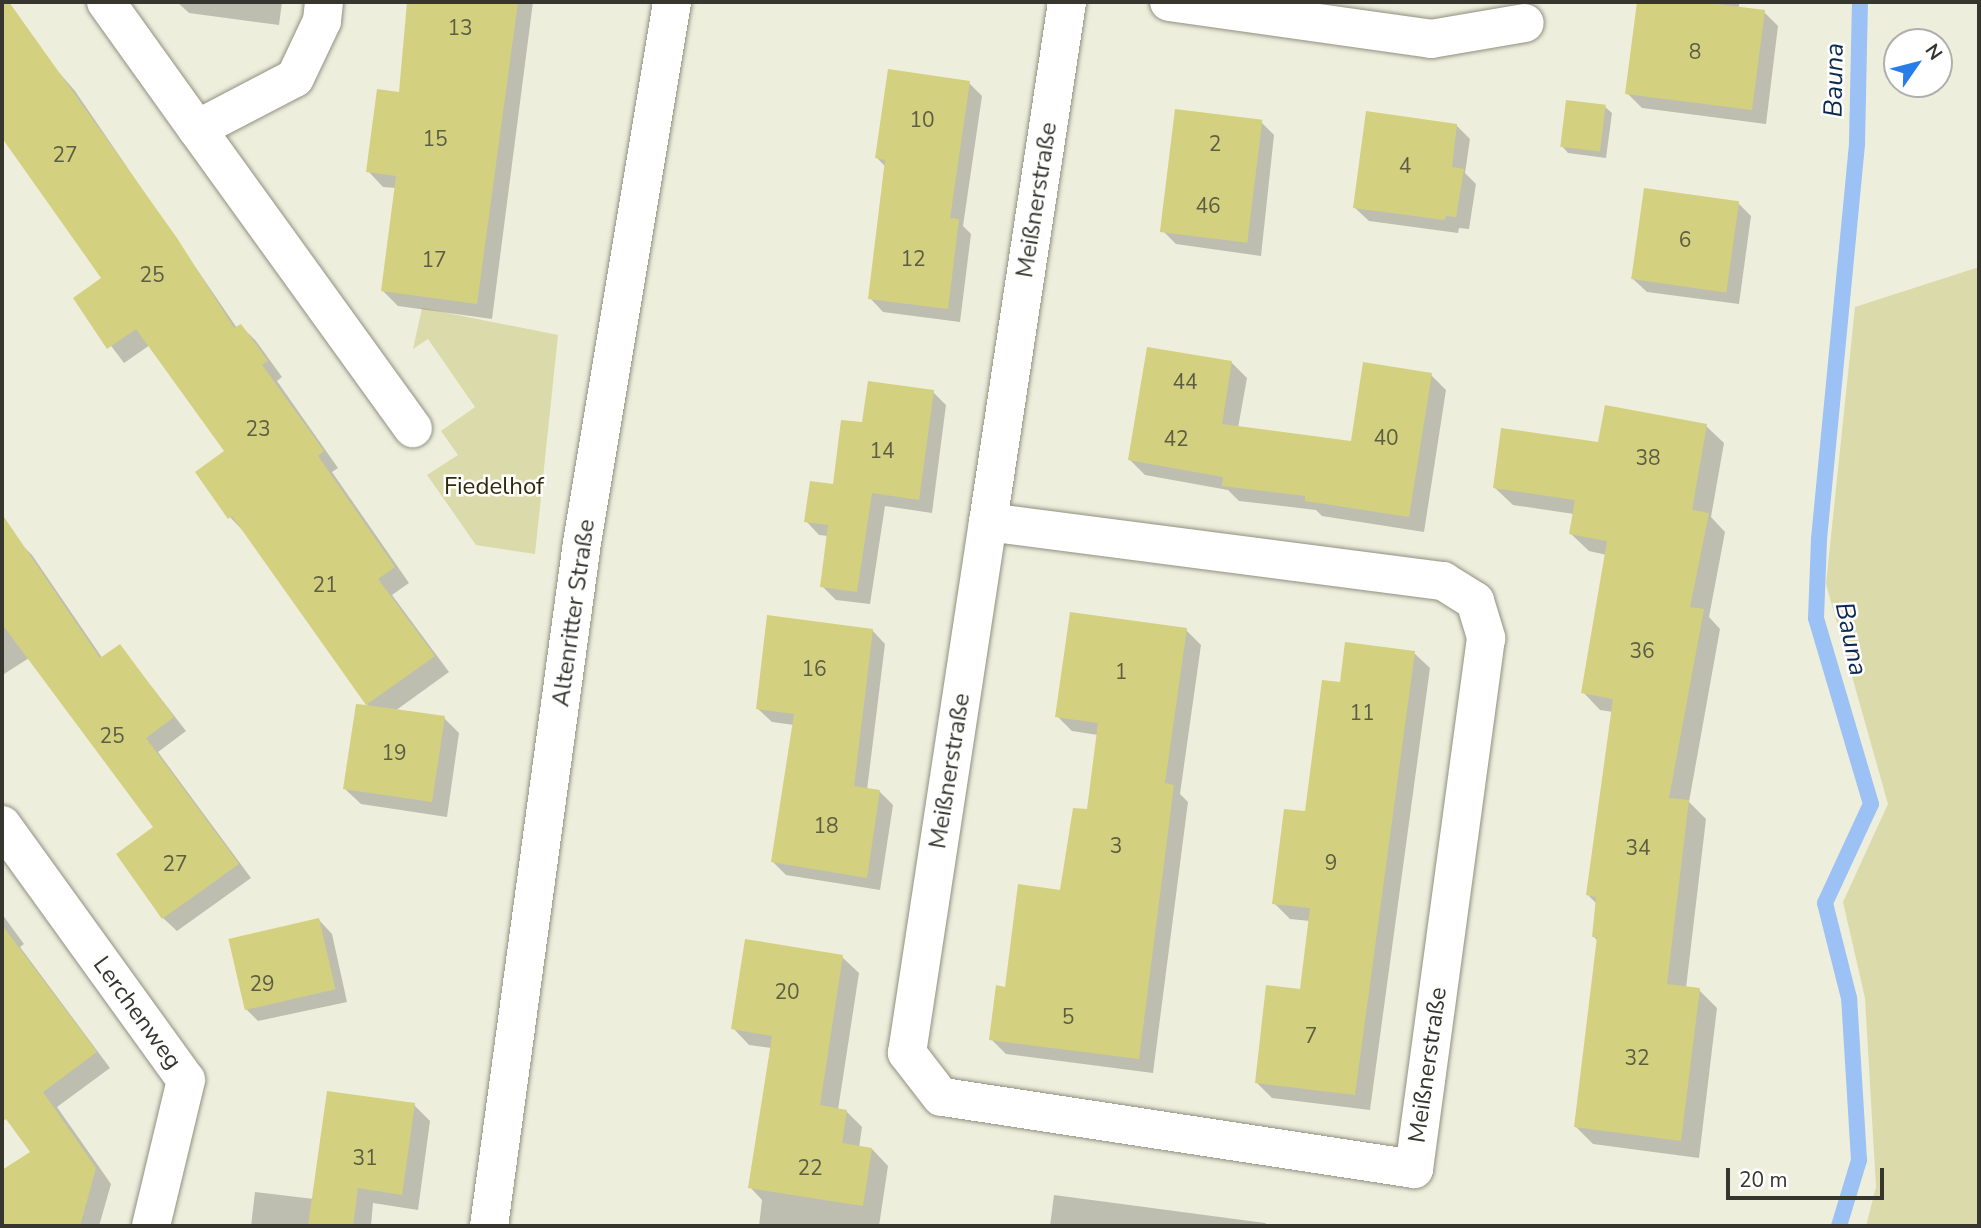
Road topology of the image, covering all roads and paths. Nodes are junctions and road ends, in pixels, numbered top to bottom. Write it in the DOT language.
graph roads {
  1 [pos="106,2"];
  2 [pos="324,2"];
  3 [pos="672,2"];
  4 [pos="1067,2"];
  5 [pos="1169,2"];
  6 [pos="1525,23"];
  7 [pos="197,129"];
  8 [pos="412,428"];
  9 [pos="988,522"];
  10 [pos="2,825"];
  11 [pos="151,1226"];
  12 [pos="489,1226"];
  1 -- 7 [label="street"];
  2 -- 7 [label="street"];
  3 -- 12 [label="street, Altenritter Straße"];
  4 -- 9 [label="street, Meißnerstraße"];
  5 -- 6 [label="street"];
  7 -- 8 [label="street"];
  9 -- 9 [label="street, Meißnerstraße"];
  10 -- 11 [label="street, Lerchenweg"];
}
